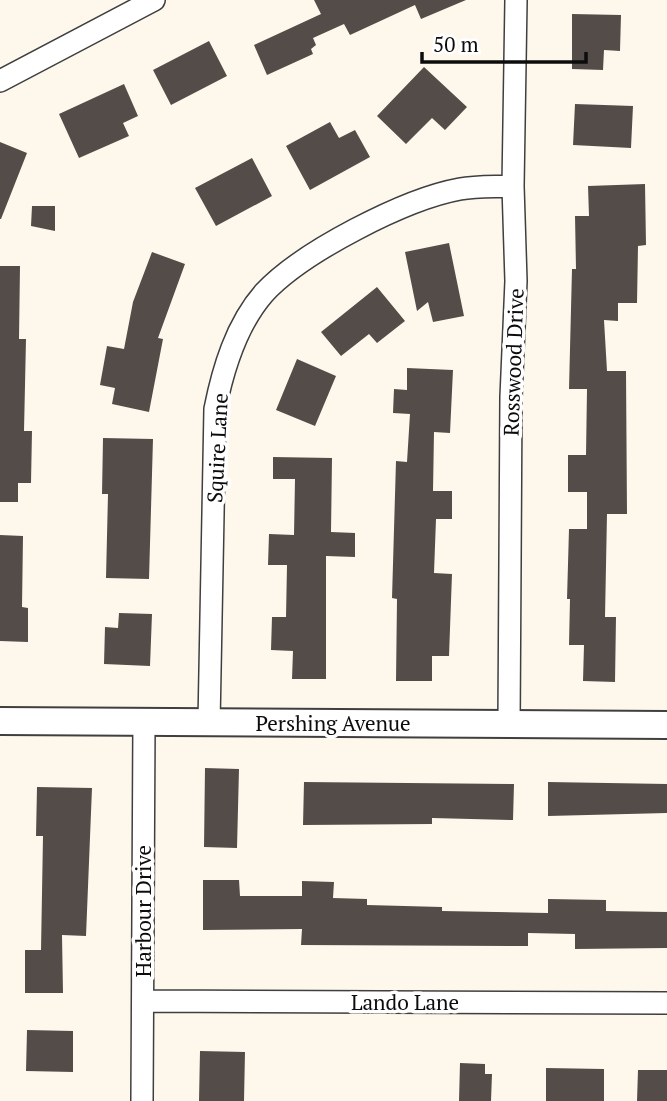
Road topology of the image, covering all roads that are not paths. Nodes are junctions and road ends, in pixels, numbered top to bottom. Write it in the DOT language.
graph roads {
  1 [pos="154,0"];
  2 [pos="516,0"];
  3 [pos="0,81"];
  4 [pos="513,186"];
  5 [pos="0,721"];
  6 [pos="144,722"];
  7 [pos="209,723"];
  8 [pos="509,724"];
  9 [pos="667,725"];
  10 [pos="143,1001"];
  11 [pos="667,1003"];
  12 [pos="142,1101"];
  1 -- 3 [label="street"];
  2 -- 4 [label="street, Rosswood Drive"];
  4 -- 7 [label="street, Squire Lane"];
  4 -- 8 [label="street, Rosswood Drive"];
  5 -- 6 [label="street, Pershing Avenue"];
  6 -- 7 [label="street, Pershing Avenue"];
  6 -- 10 [label="street, Harbour Drive"];
  7 -- 8 [label="street, Pershing Avenue"];
  8 -- 9 [label="street, Pershing Avenue"];
  10 -- 11 [label="street, Lando Lane"];
  10 -- 12 [label="street, Harbour Drive"];
}
